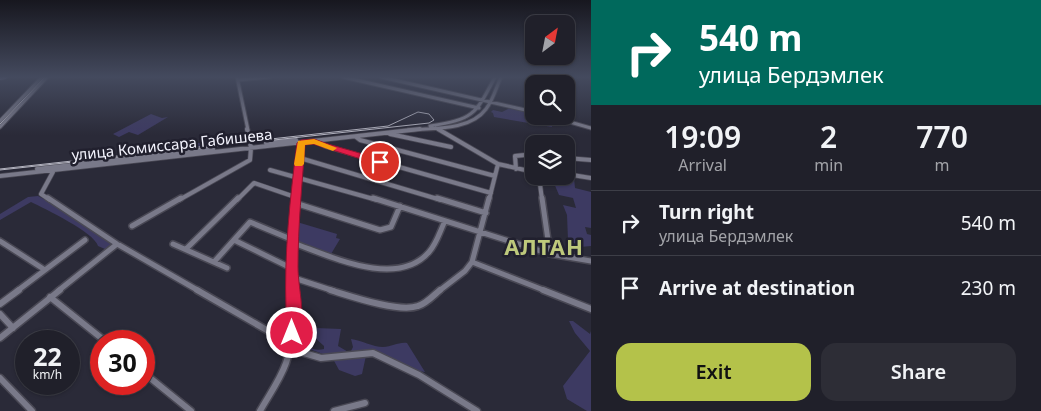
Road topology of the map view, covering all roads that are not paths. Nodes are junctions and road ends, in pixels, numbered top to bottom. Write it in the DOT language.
graph roads {
  1 [pos="23,96"];
  2 [pos="29,96"];
  3 [pos="241,96"];
  4 [pos="427,96"];
  5 [pos="466,96"];
  6 [pos="485,96"];
  7 [pos="492,96"];
  8 [pos="483,100"];
  9 [pos="490,101"];
  10 [pos="479,108"];
  11 [pos="525,110"];
  12 [pos="0,120"];
  13 [pos="575,123"];
  14 [pos="0,127"];
  15 [pos="436,128"];
  16 [pos="591,128"];
  17 [pos="385,132"];
  18 [pos="356,137"];
  19 [pos="314,141"];
  20 [pos="301,143"];
  21 [pos="251,146"];
  22 [pos="451,147"];
  23 [pos="525,155"];
  24 [pos="300,158"];
  25 [pos="575,159"];
  26 [pos="591,160"];
  27 [pos="498,164"];
  28 [pos="516,169"];
  29 [pos="54,170"];
  30 [pos="270,170"];
  31 [pos="525,170"];
  32 [pos="0,174"];
  33 [pos="575,175"];
  34 [pos="495,176"];
  35 [pos="297,177"];
  36 [pos="591,178"];
  37 [pos="540,185"];
  38 [pos="491,193"];
  39 [pos="295,200"];
  40 [pos="400,206"];
  41 [pos="486,213"];
  42 [pos="445,221"];
  43 [pos="132,226"];
  44 [pos="481,233"];
  45 [pos="85,240"];
  46 [pos="234,240"];
  47 [pos="0,241"];
  48 [pos="293,242"];
  49 [pos="118,244"];
  50 [pos="173,244"];
  51 [pos="186,249"];
  52 [pos="550,254"];
  53 [pos="591,261"];
  54 [pos="214,262"];
  55 [pos="472,262"];
  56 [pos="227,268"];
  57 [pos="291,268"];
  58 [pos="45,270"];
  59 [pos="291,276"];
  60 [pos="50,297"];
  61 [pos="0,304"];
  62 [pos="591,310"];
  63 [pos="0,314"];
  64 [pos="13,328"];
  65 [pos="91,330"];
  66 [pos="0,338"];
  67 [pos="291,344"];
  68 [pos="0,378"];
  69 [pos="155,382"];
  70 [pos="365,403"];
  71 [pos="32,411"];
  72 [pos="191,411"];
  73 [pos="260,411"];
  74 [pos="334,411"];
  75 [pos="477,411"];
  1 -- 12 [label="street"];
  2 -- 14 [label="street"];
  3 -- 21 [label="street"];
  4 -- 10 [label="street"];
  5 -- 8 [label="street"];
  6 -- 8 [label="street"];
  7 -- 9 [label="street, улица Комиссара Габишева"];
  8 -- 9 [label="street"];
  8 -- 10 [label="street"];
  9 -- 11 [label="street"];
  9 -- 15 [label="street, улица Комиссара Габишева"];
  10 -- 17 [label="street, улица Комиссара Габишева"];
  13 -- 16 [label="street"];
  15 -- 17 [label="street, улица Комиссара Габишева"];
  15 -- 27 [label="street"];
  17 -- 18 [label="street, улица Комиссара Габишева"];
  17 -- 21 [label="street, улица Комиссара Габишева"];
  17 -- 22 [label="street"];
  18 -- 19 [label="street, улица Комиссара Габишева"];
  18 -- 34 [label="street"];
  19 -- 20 [label="street, улица Комиссара Габишева"];
  19 -- 38 [label="street"];
  20 -- 21 [label="street, улица Комиссара Габишева"];
  20 -- 24 [label="street"];
  21 -- 29 [label="street, улица Комиссара Габишева"];
  21 -- 32 [label="street, улица Комиссара Габишева"];
  21 -- 43 [label="street"];
  23 -- 28 [label="street"];
  24 -- 35 [label="street"];
  24 -- 41 [label="street"];
  25 -- 26 [label="street"];
  27 -- 28 [label="street"];
  27 -- 34 [label="street"];
  28 -- 31 [label="street"];
  29 -- 32 [label="street, улица Комиссара Габишева"];
  29 -- 49 [label="street"];
  30 -- 35 [label="street"];
  33 -- 36 [label="street"];
  34 -- 38 [label="street"];
  35 -- 39 [label="street"];
  35 -- 40 [label="street"];
  37 -- 52 [label="street"];
  38 -- 41 [label="street"];
  39 -- 40 [label="street"];
  39 -- 48 [label="street"];
  39 -- 51 [label="street"];
  40 -- 42 [label="street"];
  41 -- 44 [label="street"];
  42 -- 44 [label="street"];
  42 -- 48 [label="street"];
  44 -- 52 [label="street"];
  44 -- 55 [label="street"];
  45 -- 58 [label="street"];
  46 -- 48 [label="street"];
  46 -- 54 [label="street"];
  46 -- 57 [label="street"];
  47 -- 58 [label="street"];
  48 -- 57 [label="street"];
  49 -- 60 [label="street"];
  49 -- 67 [label="street"];
  50 -- 51 [label="street"];
  51 -- 54 [label="street"];
  52 -- 53 [label="street"];
  54 -- 56 [label="street"];
  55 -- 59 [label="street"];
  55 -- 62 [label="street"];
  57 -- 59 [label="street"];
  58 -- 61 [label="street"];
  59 -- 67 [label="street"];
  60 -- 64 [label="street"];
  60 -- 65 [label="street"];
  63 -- 64 [label="street"];
  64 -- 66 [label="street"];
  67 -- 73 [label="street"];
  67 -- 75 [label="street"];
  68 -- 71 [label="street"];
  69 -- 72 [label="street"];
  70 -- 74 [label="street"];
}
